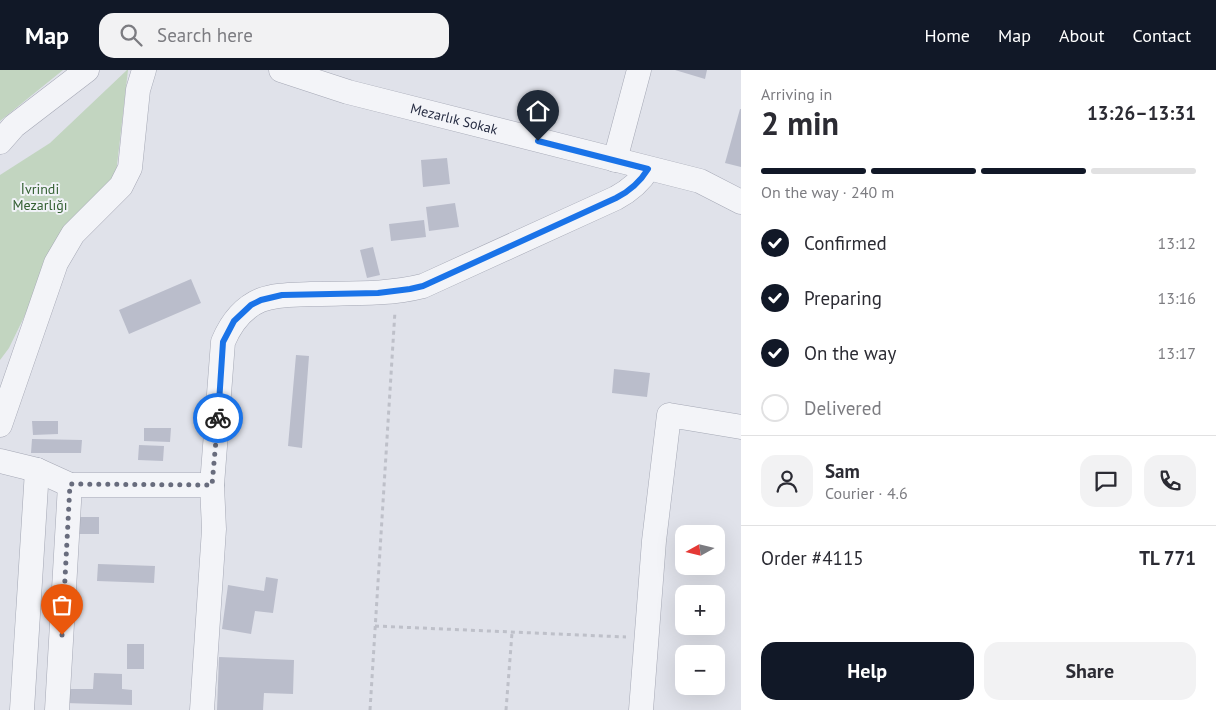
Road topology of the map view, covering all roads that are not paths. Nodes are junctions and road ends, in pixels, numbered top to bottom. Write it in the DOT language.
graph roads {
  1 [pos="87,70"];
  2 [pos="144,70"];
  3 [pos="281,70"];
  4 [pos="639,70"];
  5 [pos="0,142"];
  6 [pos="615,160"];
  7 [pos="648,169"];
  8 [pos="741,202"];
  9 [pos="0,425"];
  10 [pos="741,427"];
  11 [pos="0,461"];
  12 [pos="37,470"];
  13 [pos="70,484"];
  14 [pos="212,485"];
  15 [pos="22,710"];
  16 [pos="57,710"];
  17 [pos="202,710"];
  18 [pos="641,710"];
  1 -- 5 [label="street"];
  2 -- 9 [label="street"];
  3 -- 6 [label="street, Mezarlık Sokak"];
  4 -- 6 [label="street"];
  6 -- 7 [label="street, Mezarlık Sokak"];
  7 -- 8 [label="street, Mezarlık Sokak"];
  7 -- 14 [label="street"];
  10 -- 18 [label="street"];
  11 -- 12 [label="street"];
  12 -- 13 [label="street"];
  12 -- 15 [label="street"];
  13 -- 14 [label="street"];
  13 -- 16 [label="street"];
  14 -- 17 [label="street"];
}
